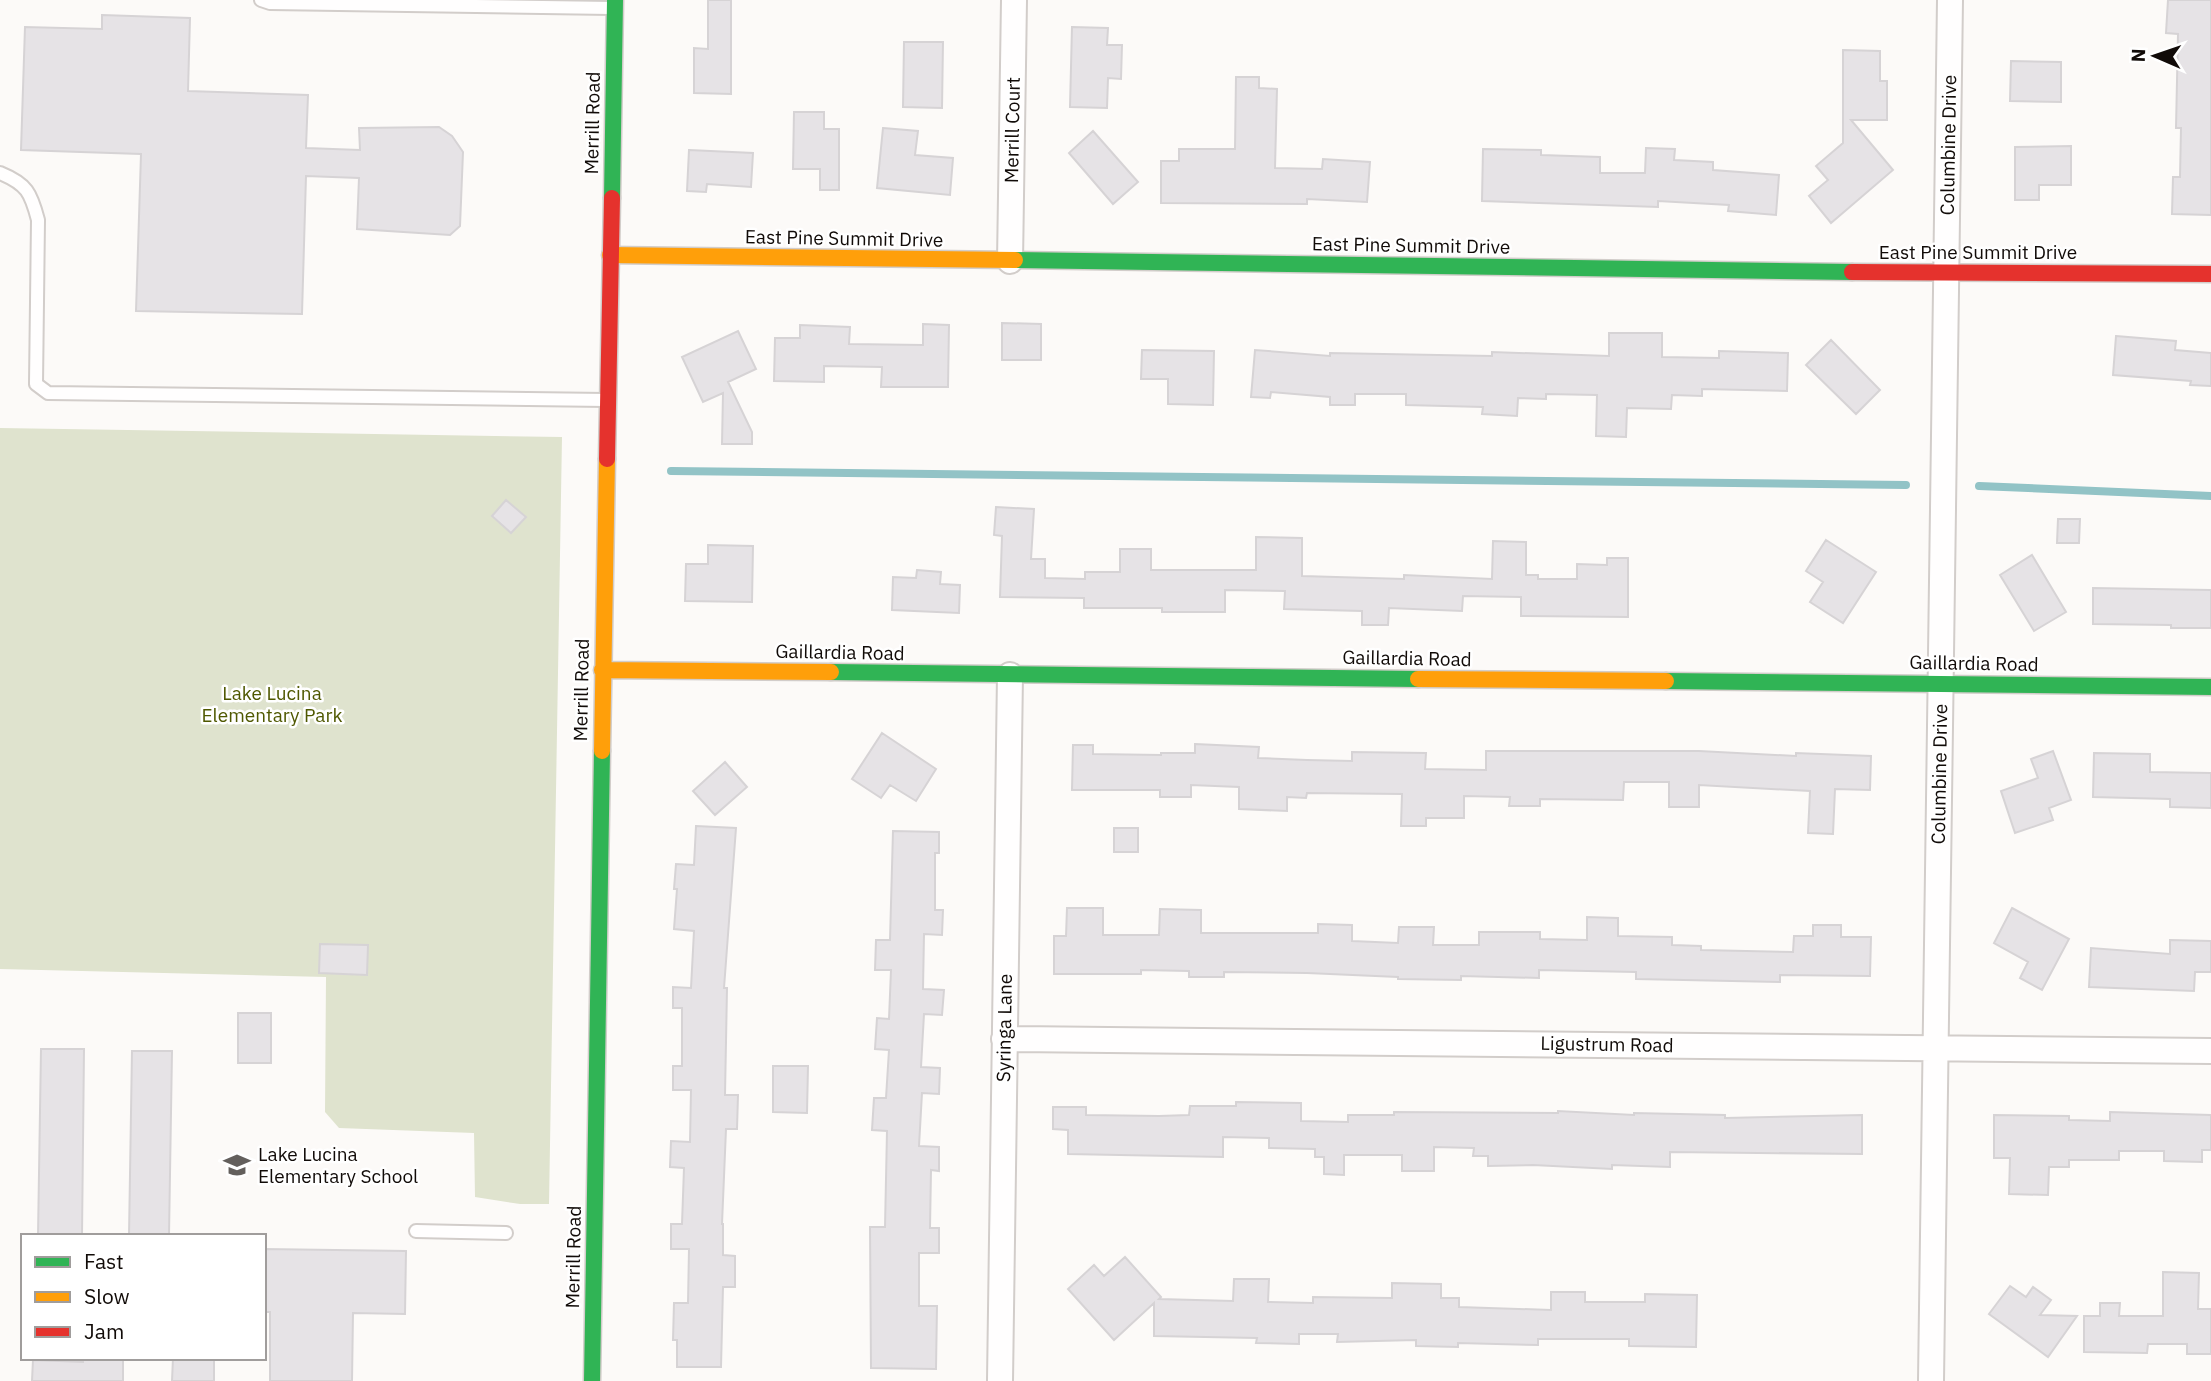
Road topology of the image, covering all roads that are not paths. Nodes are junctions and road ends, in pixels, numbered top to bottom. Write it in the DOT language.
graph roads {
  1 [pos="261,0"];
  2 [pos="1014,0"];
  3 [pos="1950,0"];
  4 [pos="615,4"];
  5 [pos="0,173"];
  6 [pos="610,256"];
  7 [pos="1010,261"];
  8 [pos="1946,273"];
  9 [pos="2211,274"];
  10 [pos="608,400"];
  11 [pos="602,670"];
  12 [pos="1010,675"];
  13 [pos="1940,684"];
  14 [pos="2211,687"];
  15 [pos="1004,1039"];
  16 [pos="1935,1047"];
  17 [pos="2211,1051"];
  18 [pos="416,1231"];
  19 [pos="506,1233"];
  20 [pos="592,1381"];
  21 [pos="1000,1381"];
  22 [pos="1931,1381"];
  1 -- 4 [label="lane"];
  2 -- 7 [label="street, Merrill Court"];
  3 -- 8 [label="street, Columbine Drive"];
  4 -- 6 [label="street, Merrill Road"];
  5 -- 10 [label="lane"];
  6 -- 7 [label="street, East Pine Summit Drive"];
  6 -- 10 [label="street, Merrill Road"];
  7 -- 8 [label="street, East Pine Summit Drive"];
  8 -- 9 [label="street, East Pine Summit Drive"];
  8 -- 13 [label="street, Columbine Drive"];
  10 -- 11 [label="street, Merrill Road"];
  11 -- 12 [label="street, Gaillardia Road"];
  11 -- 20 [label="street, Merrill Road"];
  12 -- 13 [label="street, Gaillardia Road"];
  12 -- 15 [label="street, Syringa Lane"];
  13 -- 14 [label="street, Gaillardia Road"];
  13 -- 16 [label="street, Columbine Drive"];
  15 -- 16 [label="street, Ligustrum Road"];
  15 -- 21 [label="street, Syringa Lane"];
  16 -- 17 [label="street, Ligustrum Road"];
  16 -- 22 [label="street, Columbine Drive"];
  18 -- 19 [label="lane"];
}
